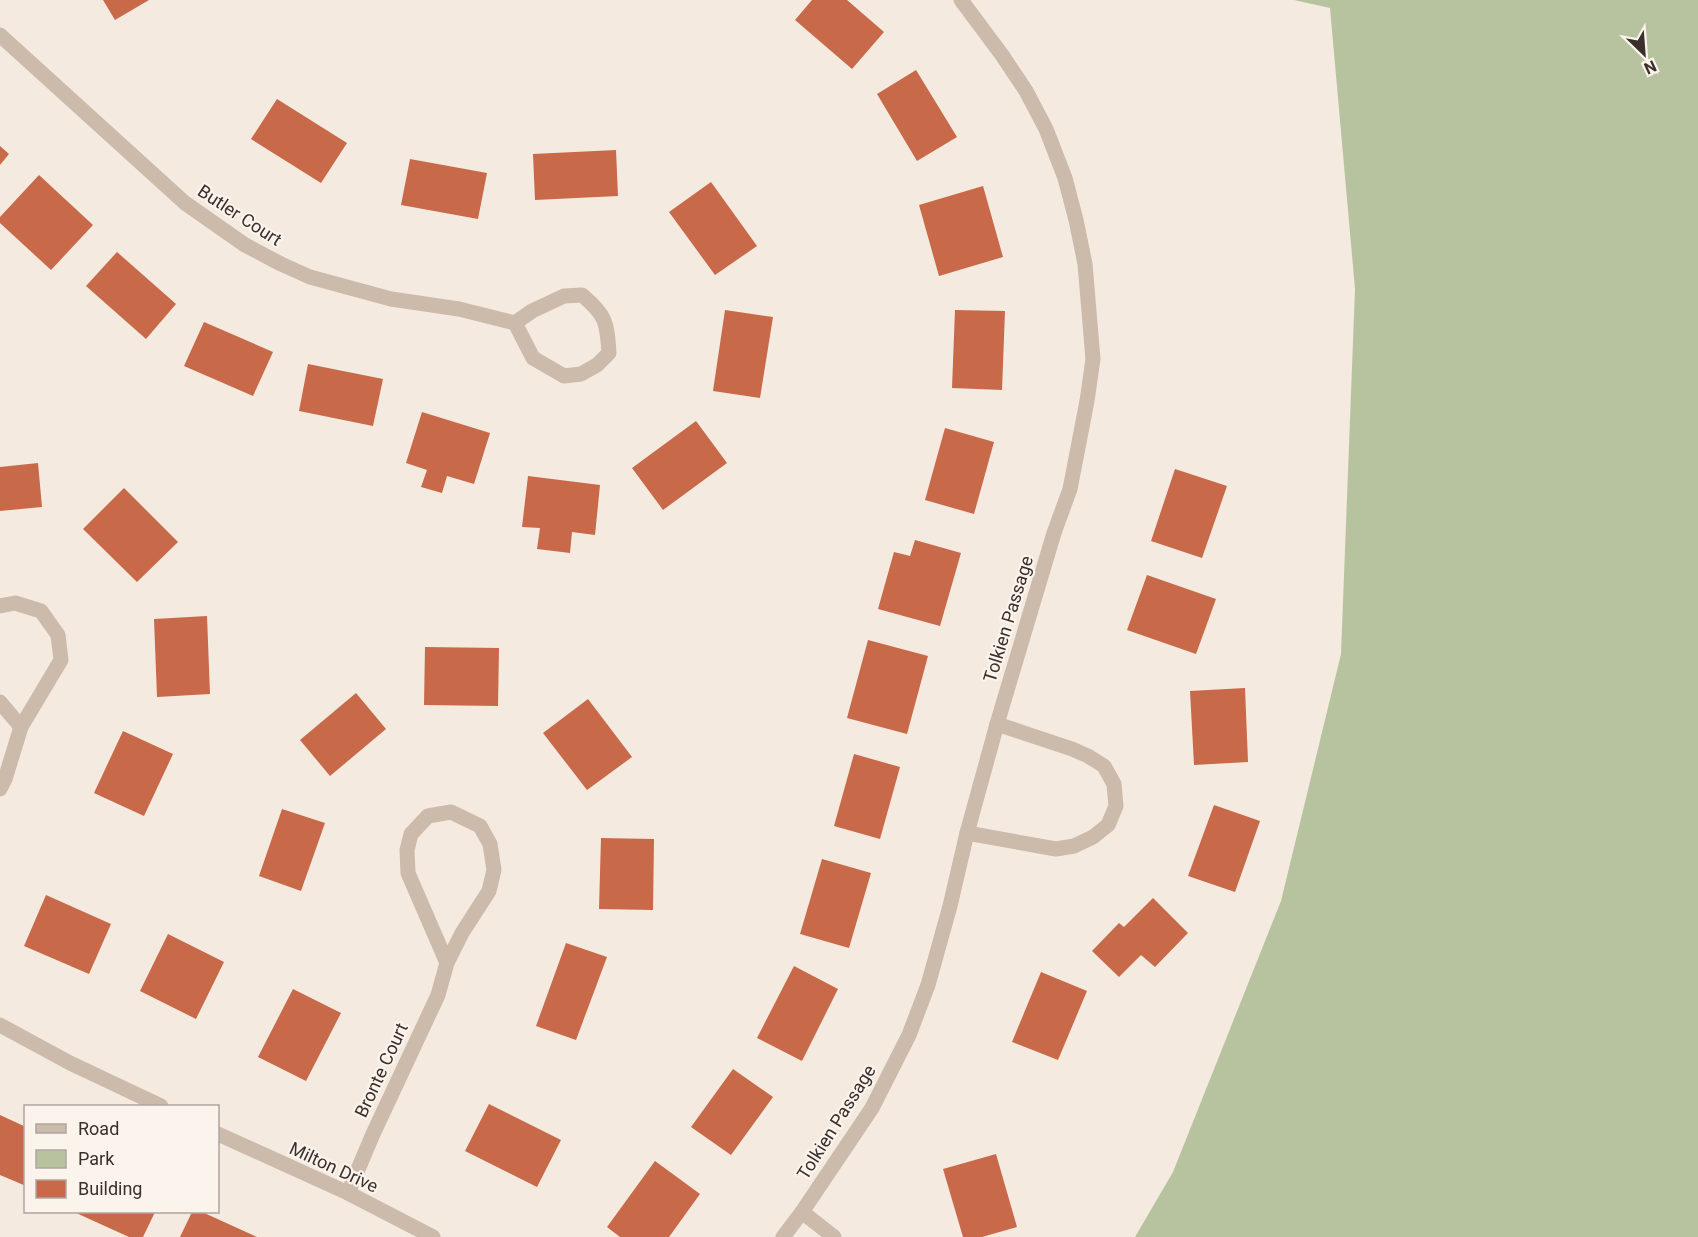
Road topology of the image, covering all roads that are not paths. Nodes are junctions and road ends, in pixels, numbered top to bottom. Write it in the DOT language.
graph roads {
  1 [pos="961,0"];
  2 [pos="0,35"];
  3 [pos="515,323"];
  4 [pos="0,606"];
  5 [pos="0,702"];
  6 [pos="997,724"];
  7 [pos="21,727"];
  8 [pos="0,789"];
  9 [pos="967,833"];
  10 [pos="447,963"];
  11 [pos="0,1025"];
  12 [pos="157,1105"];
  13 [pos="219,1134"];
  14 [pos="348,1193"];
  15 [pos="802,1212"];
  16 [pos="433,1237"];
  17 [pos="783,1237"];
  18 [pos="834,1237"];
  1 -- 6 [label="street, Tolkien Passage"];
  2 -- 3 [label="street, Butler Court"];
  3 -- 3 [label="street"];
  4 -- 7 [label="street"];
  5 -- 7 [label="street"];
  6 -- 9 [label="street, Tolkien Passage"];
  6 -- 9 [label="street"];
  7 -- 8 [label="street"];
  9 -- 15 [label="street, Tolkien Passage"];
  10 -- 10 [label="street, Bronte Court"];
  10 -- 14 [label="street, Bronte Court"];
  11 -- 12 [label="street"];
  13 -- 14 [label="street, Milton Drive"];
  14 -- 16 [label="street, Milton Drive"];
  15 -- 17 [label="street, Tolkien Passage"];
  15 -- 18 [label="street"];
}
